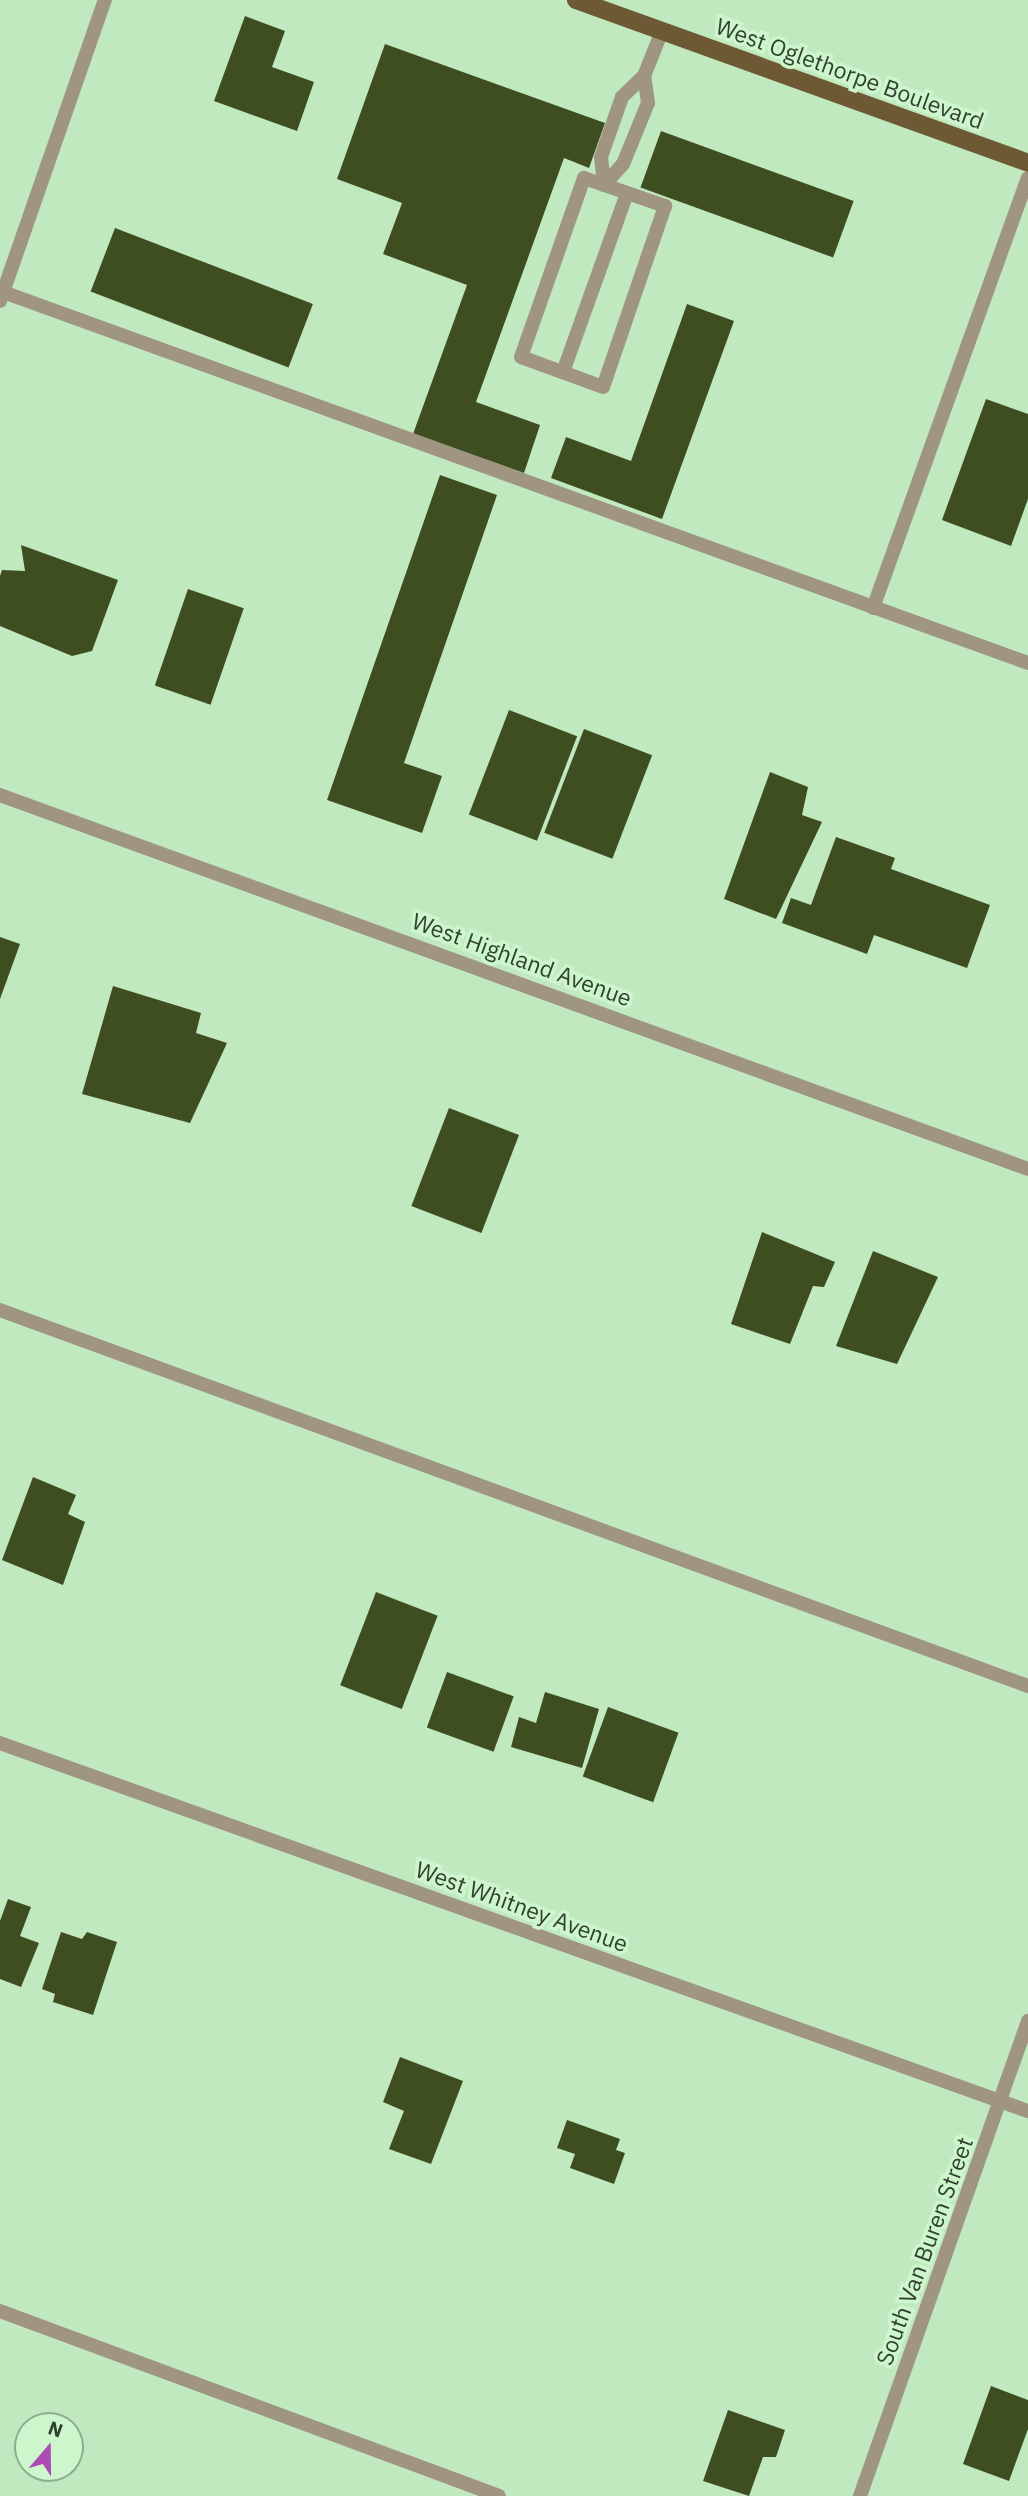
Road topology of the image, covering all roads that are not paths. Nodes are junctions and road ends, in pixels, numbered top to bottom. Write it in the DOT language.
graph roads {
  1 [pos="105,0"];
  2 [pos="576,0"];
  3 [pos="662,31"];
  4 [pos="644,75"];
  5 [pos="1028,163"];
  6 [pos="1028,178"];
  7 [pos="604,185"];
  8 [pos="627,193"];
  9 [pos="2,297"];
  10 [pos="563,372"];
  11 [pos="873,608"];
  12 [pos="1026,657"];
  13 [pos="0,795"];
  14 [pos="1028,1169"];
  15 [pos="0,1310"];
  16 [pos="1028,1686"];
  17 [pos="0,1742"];
  18 [pos="1028,2021"];
  19 [pos="1003,2102"];
  20 [pos="1028,2111"];
  21 [pos="0,2311"];
  22 [pos="499,2496"];
  23 [pos="860,2496"];
  1 -- 9 [label="street"];
  2 -- 3 [label="main road, West Oglethorpe Boulevard"];
  3 -- 4 [label="street"];
  3 -- 5 [label="main road, West Oglethorpe Boulevard"];
  4 -- 7 [label="street"];
  4 -- 7 [label="street"];
  6 -- 11 [label="street"];
  7 -- 8 [label="street"];
  7 -- 10 [label="street"];
  8 -- 10 [label="street"];
  8 -- 10 [label="street"];
  9 -- 11 [label="street"];
  11 -- 12 [label="street"];
  13 -- 14 [label="street, West Highland Avenue"];
  15 -- 16 [label="street"];
  17 -- 19 [label="street, West Whitney Avenue"];
  18 -- 19 [label="street, South Van Buren Street"];
  19 -- 20 [label="street, West Whitney Avenue"];
  19 -- 23 [label="street, South Van Buren Street"];
  21 -- 22 [label="street"];
}
